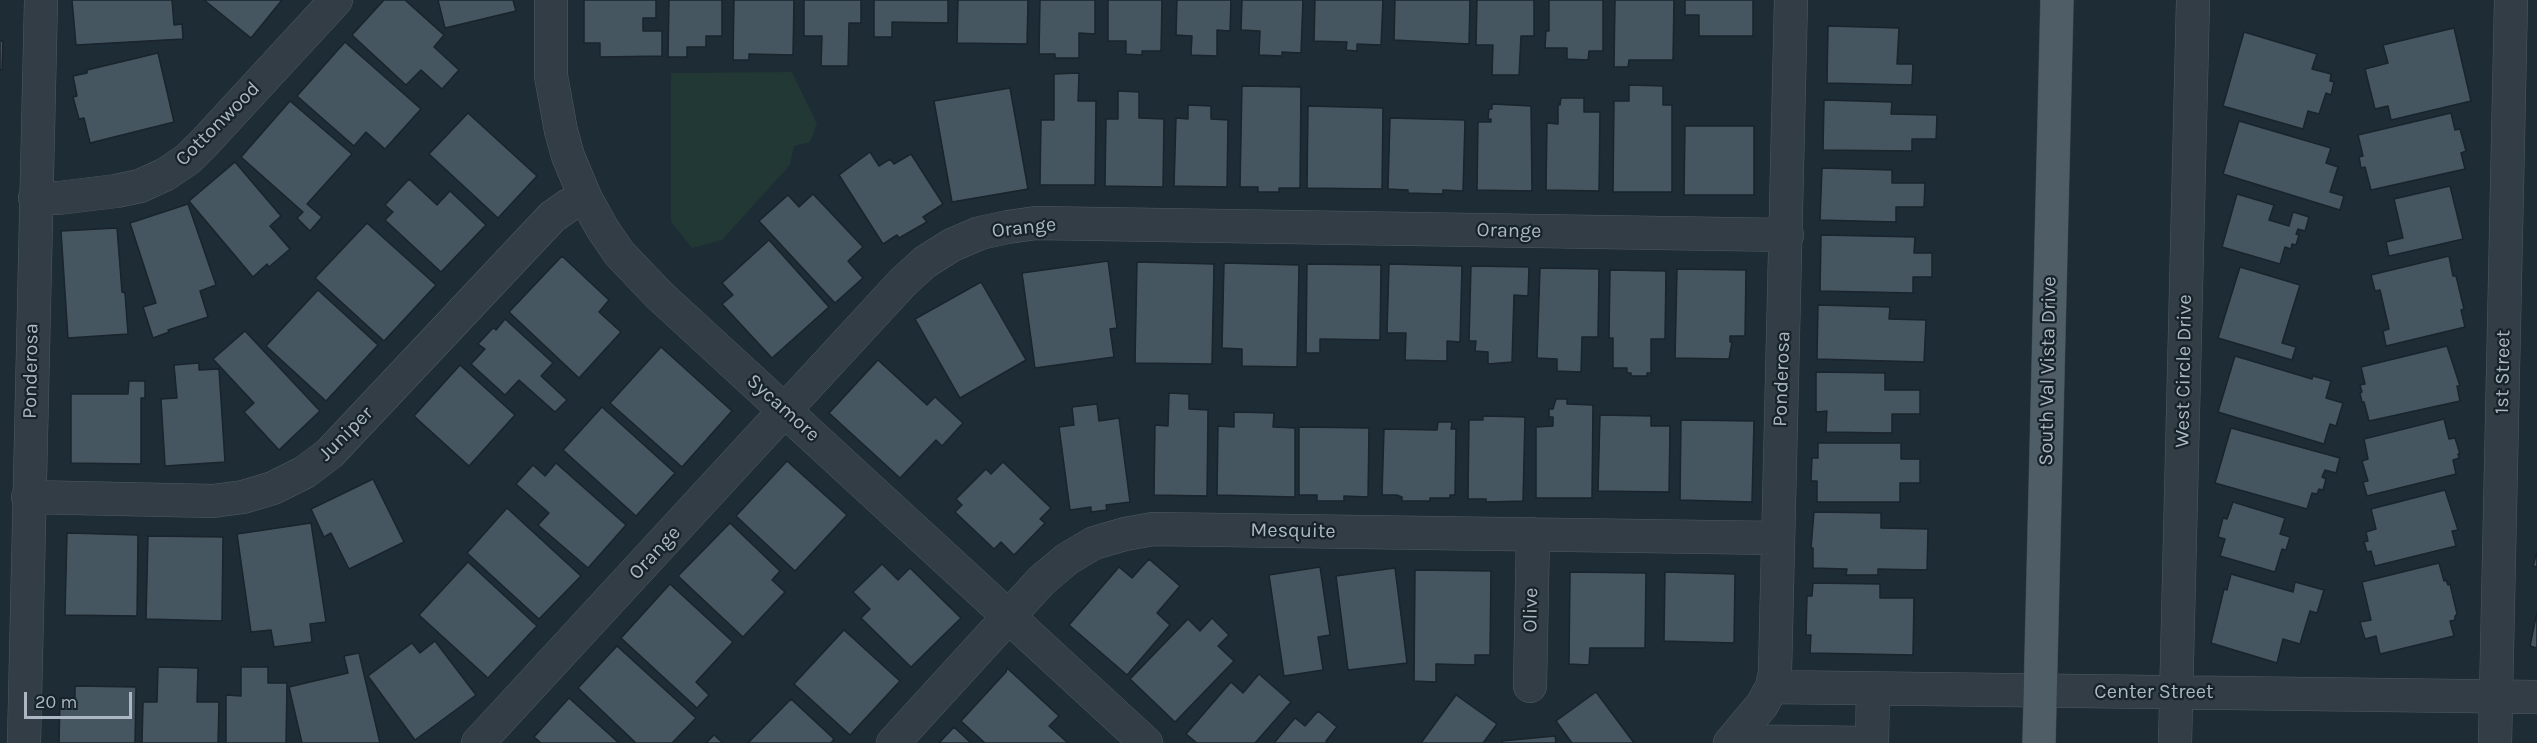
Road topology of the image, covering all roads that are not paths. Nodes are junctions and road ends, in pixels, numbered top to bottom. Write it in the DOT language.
graph roads {
  1 [pos="41,0"];
  2 [pos="336,0"];
  3 [pos="551,0"];
  4 [pos="1791,0"];
  5 [pos="2057,0"];
  6 [pos="2193,0"];
  7 [pos="2511,0"];
  8 [pos="35,198"];
  9 [pos="586,199"];
  10 [pos="1787,235"];
  11 [pos="787,411"];
  12 [pos="28,497"];
  13 [pos="1533,534"];
  14 [pos="1778,538"];
  15 [pos="1009,617"];
  16 [pos="1530,686"];
  17 [pos="1772,687"];
  18 [pos="1873,689"];
  19 [pos="2040,692"];
  20 [pos="2176,692"];
  21 [pos="2496,696"];
  22 [pos="2537,697"];
  23 [pos="1731,742"];
  24 [pos="24,743"];
  25 [pos="478,743"];
  26 [pos="893,743"];
  27 [pos="1146,743"];
  28 [pos="1864,743"];
  29 [pos="1872,743"];
  30 [pos="2039,743"];
  31 [pos="2175,743"];
  32 [pos="2495,743"];
  1 -- 8 [label="lane, Ponderosa"];
  2 -- 8 [label="lane, Cottonwood"];
  3 -- 9 [label="lane, Sycamore"];
  4 -- 10 [label="lane, Ponderosa"];
  5 -- 19 [label="main road, South Val Vista Drive"];
  6 -- 20 [label="lane, West Circle Drive"];
  7 -- 21 [label="lane, 1st Street"];
  8 -- 12 [label="lane, Ponderosa"];
  9 -- 11 [label="lane, Sycamore"];
  9 -- 12 [label="lane, Juniper"];
  10 -- 11 [label="lane, Orange"];
  10 -- 14 [label="lane, Ponderosa"];
  11 -- 15 [label="lane, Sycamore"];
  11 -- 25 [label="lane, Orange"];
  12 -- 24 [label="lane, Ponderosa"];
  13 -- 14 [label="lane, Mesquite"];
  13 -- 15 [label="lane, Mesquite"];
  13 -- 16 [label="lane, Olive"];
  14 -- 17 [label="lane, Ponderosa"];
  15 -- 26 [label="lane, Mesquite"];
  15 -- 27 [label="lane, Sycamore"];
  17 -- 18 [label="lane, Center Street"];
  17 -- 23 [label="lane, Ponderosa"];
  18 -- 19 [label="lane, Center Street"];
  18 -- 29 [label="lane"];
  19 -- 20 [label="lane, Center Street"];
  19 -- 30 [label="main road, South Val Vista Drive"];
  20 -- 21 [label="lane, Center Street"];
  20 -- 31 [label="lane, West Circle Drive"];
  21 -- 22 [label="lane, Center Street"];
  21 -- 32 [label="lane, 1st Street"];
  23 -- 28 [label="lane"];
}
